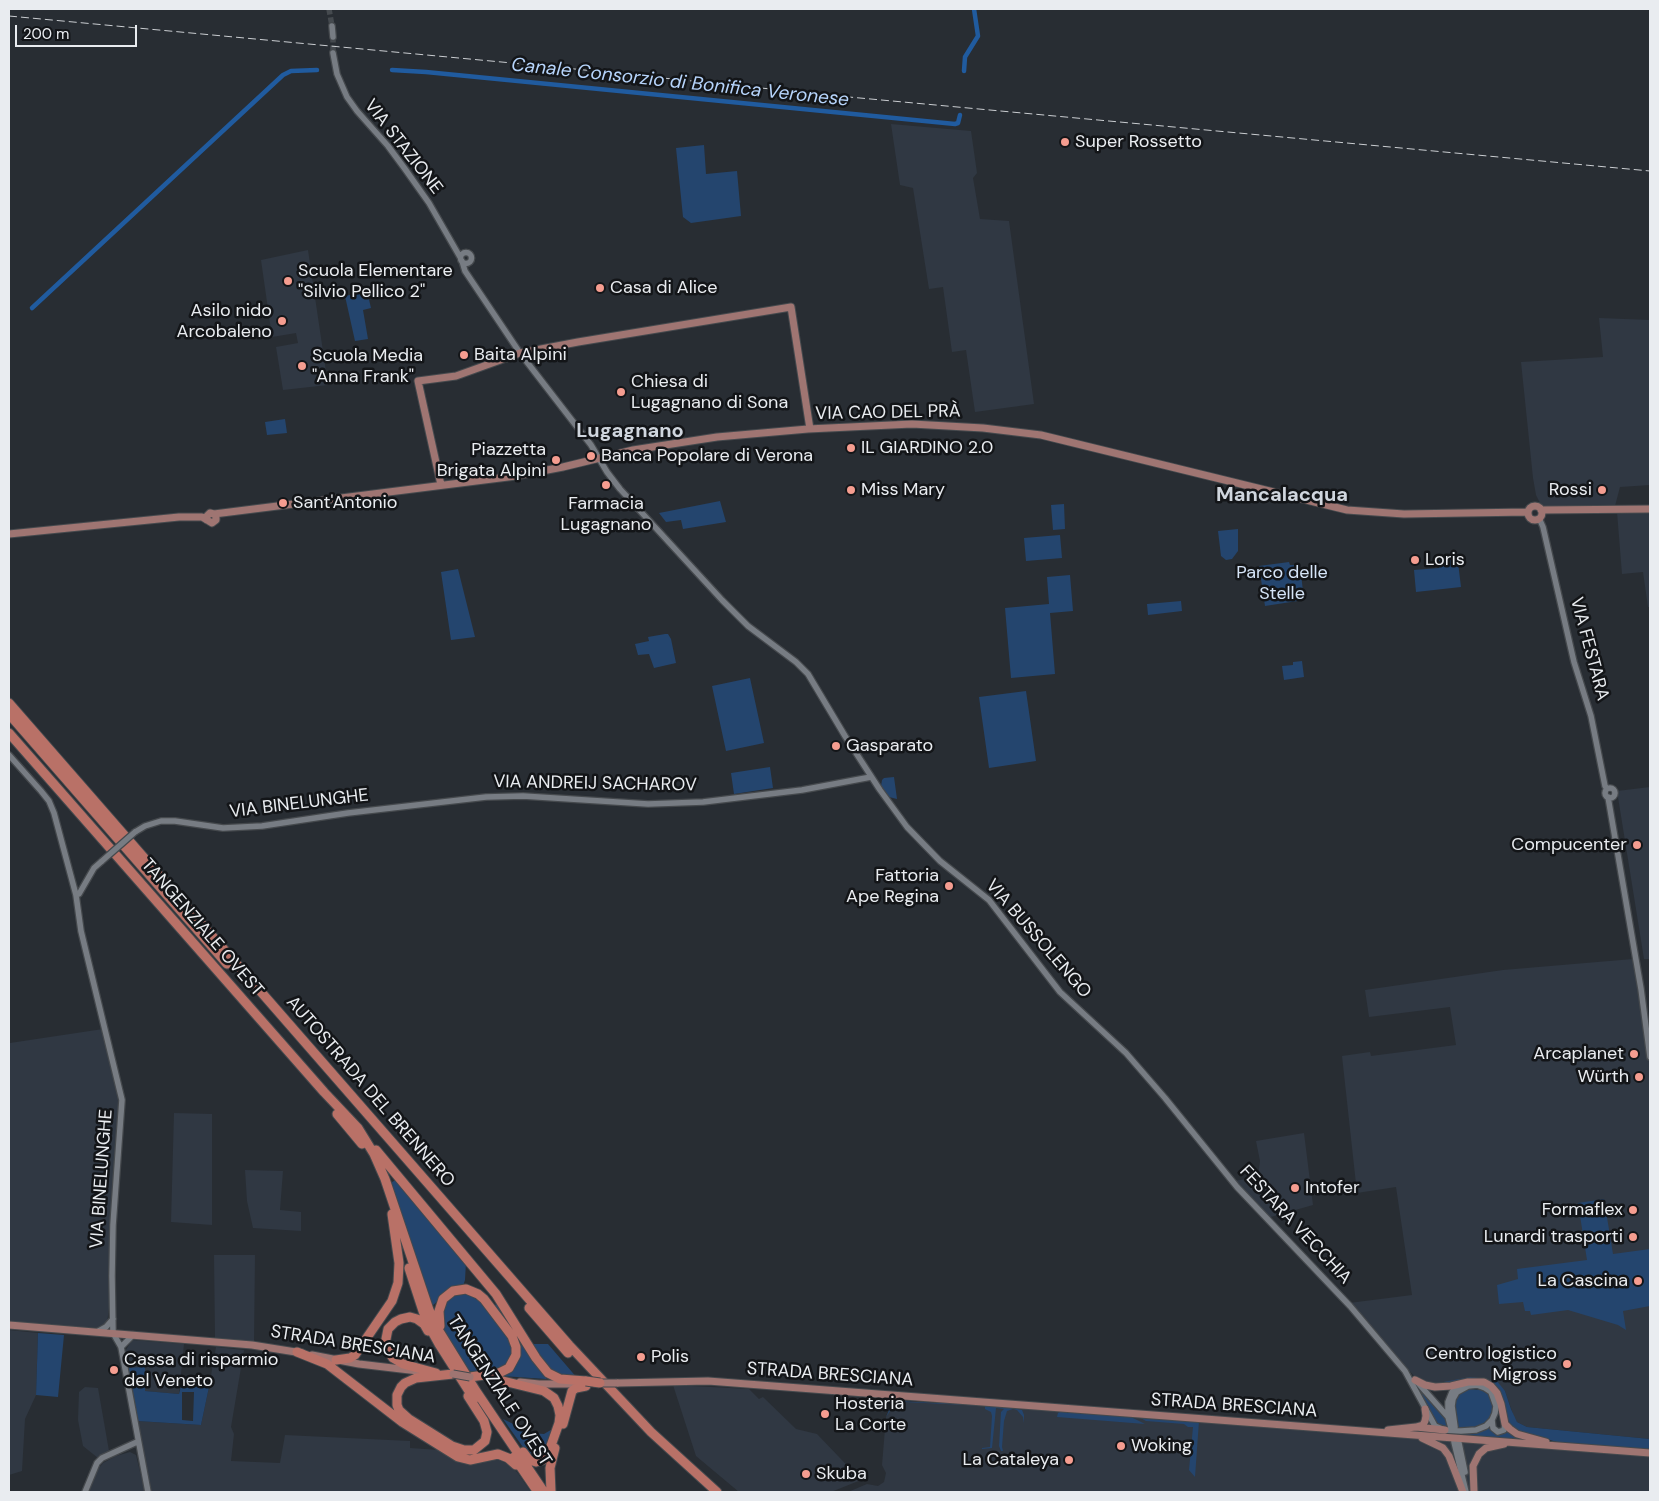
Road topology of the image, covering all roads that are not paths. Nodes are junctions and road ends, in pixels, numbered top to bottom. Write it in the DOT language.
graph roads {
  1 [pos="332,26"];
  2 [pos="333,37"];
  3 [pos="333,53"];
  4 [pos="462,257"];
  5 [pos="470,261"];
  6 [pos="471,279"];
  7 [pos="520,353"];
  8 [pos="810,429"];
  9 [pos="599,459"];
  10 [pos="441,485"];
  11 [pos="1650,509"];
  12 [pos="1541,510"];
  13 [pos="1528,512"];
  14 [pos="1538,518"];
  15 [pos="9,534"];
  16 [pos="9,703"];
  17 [pos="9,714"];
  18 [pos="9,732"];
  19 [pos="9,739"];
  20 [pos="9,755"];
  21 [pos="871,777"];
  22 [pos="436,802"];
  23 [pos="76,895"];
  24 [pos="1650,1057"];
  25 [pos="1165,1098"];
  26 [pos="358,1128"];
  27 [pos="392,1214"];
  28 [pos="113,1319"];
  29 [pos="9,1325"];
  30 [pos="97,1332"];
  31 [pos="113,1333"];
  32 [pos="133,1334"];
  33 [pos="121,1347"];
  34 [pos="298,1352"];
  35 [pos="447,1358"];
  36 [pos="336,1360"];
  37 [pos="1405,1371"];
  38 [pos="435,1374"];
  39 [pos="453,1374"];
  40 [pos="471,1376"];
  41 [pos="499,1380"];
  42 [pos="1415,1380"];
  43 [pos="600,1383"];
  44 [pos="586,1384"];
  45 [pos="1460,1384"];
  46 [pos="476,1391"];
  47 [pos="1425,1409"];
  48 [pos="1448,1417"];
  49 [pos="1492,1420"];
  50 [pos="1505,1424"];
  51 [pos="1416,1427"];
  52 [pos="1450,1428"];
  53 [pos="1382,1432"];
  54 [pos="1410,1434"];
  55 [pos="137,1442"];
  56 [pos="1516,1442"];
  57 [pos="1556,1445"];
  58 [pos="1650,1453"];
  59 [pos="85,1492"];
  60 [pos="148,1492"];
  61 [pos="537,1492"];
  62 [pos="544,1492"];
  63 [pos="551,1492"];
  64 [pos="709,1492"];
  65 [pos="717,1492"];
  66 [pos="1465,1492"];
  67 [pos="1470,1492"];
  68 [pos="1474,1492"];
  1 -- 2 [label="street"];
  3 -- 4 [label="street, VIA STAZIONE"];
  4 -- 5 [label="street"];
  4 -- 5 [label="street, VIA STAZIONE"];
  4 -- 6 [label="street, VIA STAZIONE"];
  5 -- 6 [label="street, VIA STAZIONE"];
  6 -- 7 [label="street, VIA STAZIONE"];
  7 -- 8 [label="main road"];
  7 -- 9 [label="street, VIA STAZIONE"];
  7 -- 10 [label="main road"];
  8 -- 9 [label="main road, VIA CAO DEL PRÀ"];
  8 -- 13 [label="main road, VIA CAO DEL PRÀ"];
  9 -- 10 [label="main road, VIA CAO DEL PRÀ"];
  9 -- 21 [label="street, VIA BUSSOLENGO"];
  10 -- 15 [label="main road, VIA CAO DEL PRÀ"];
  11 -- 12 [label="main road"];
  12 -- 13 [label="main road"];
  12 -- 14 [label="main road"];
  13 -- 14 [label="main road"];
  14 -- 24 [label="street, VIA FESTARA"];
  16 -- 65 [label="highway, AUTOSTRADA DEL BRENNERO"];
  17 -- 64 [label="highway, AUTOSTRADA DEL BRENNERO"];
  18 -- 26 [label="highway, TANGENZIALE OVEST"];
  19 -- 27 [label="highway, TANGENZIALE OVEST"];
  20 -- 23 [label="street, VIA BINELUNGHE"];
  21 -- 22 [label="street, VIA ANDREIJ SACHAROV"];
  21 -- 25 [label="street, VIA BUSSOLENGO"];
  22 -- 23 [label="street, VIA BINELUNGHE, bridge"];
  23 -- 28 [label="street, VIA BINELUNGHE"];
  25 -- 37 [label="street, FESTARA VECCHIA"];
  26 -- 40 [label="highway, TANGENZIALE OVEST"];
  26 -- 44 [label="highway"];
  27 -- 35 [label="highway, TANGENZIALE OVEST"];
  27 -- 36 [label="highway"];
  28 -- 30 [label="street"];
  28 -- 31 [label="street, VIA BINELUNGHE"];
  29 -- 30 [label="main road, STRADA BRESCIANA"];
  30 -- 31 [label="main road, STRADA BRESCIANA"];
  31 -- 32 [label="main road, STRADA BRESCIANA"];
  31 -- 33 [label="street"];
  32 -- 33 [label="street"];
  32 -- 34 [label="main road, STRADA BRESCIANA"];
  33 -- 55 [label="street"];
  34 -- 36 [label="main road, STRADA BRESCIANA"];
  34 -- 61 [label="highway"];
  35 -- 38 [label="highway"];
  35 -- 40 [label="highway, TANGENZIALE OVEST"];
  36 -- 38 [label="main road, STRADA BRESCIANA"];
  37 -- 42 [label="street, FESTARA VECCHIA"];
  37 -- 47 [label="street, FESTARA VECCHIA"];
  38 -- 39 [label="highway"];
  38 -- 40 [label="highway"];
  39 -- 40 [label="main road, STRADA BRESCIANA, bridge"];
  40 -- 40 [label="highway"];
  40 -- 41 [label="main road, STRADA BRESCIANA"];
  40 -- 46 [label="highway, TANGENZIALE OVEST"];
  40 -- 61 [label="highway, TANGENZIALE OVEST"];
  41 -- 44 [label="main road, STRADA BRESCIANA"];
  41 -- 46 [label="highway"];
  42 -- 45 [label="main road"];
  42 -- 48 [label="street, FESTARA VECCHIA"];
  43 -- 44 [label="highway, bridge"];
  43 -- 53 [label="main road, STRADA BRESCIANA, bridge"];
  44 -- 63 [label="highway"];
  45 -- 48 [label="street"];
  45 -- 50 [label="main road"];
  46 -- 62 [label="highway, TANGENZIALE OVEST"];
  47 -- 51 [label="main road"];
  47 -- 52 [label="street, FESTARA VECCHIA"];
  48 -- 52 [label="street"];
  49 -- 50 [label="street"];
  49 -- 52 [label="street"];
  49 -- 52 [label="street"];
  50 -- 57 [label="main road"];
  51 -- 52 [label="main road"];
  51 -- 53 [label="main road"];
  53 -- 54 [label="main road, STRADA BRESCIANA"];
  54 -- 56 [label="main road, STRADA BRESCIANA"];
  54 -- 66 [label="main road"];
  55 -- 59 [label="street"];
  55 -- 60 [label="street"];
  56 -- 57 [label="main road, STRADA BRESCIANA"];
  56 -- 68 [label="main road"];
  57 -- 58 [label="main road, STRADA BRESCIANA"];
  66 -- 67 [label="street"];
}
